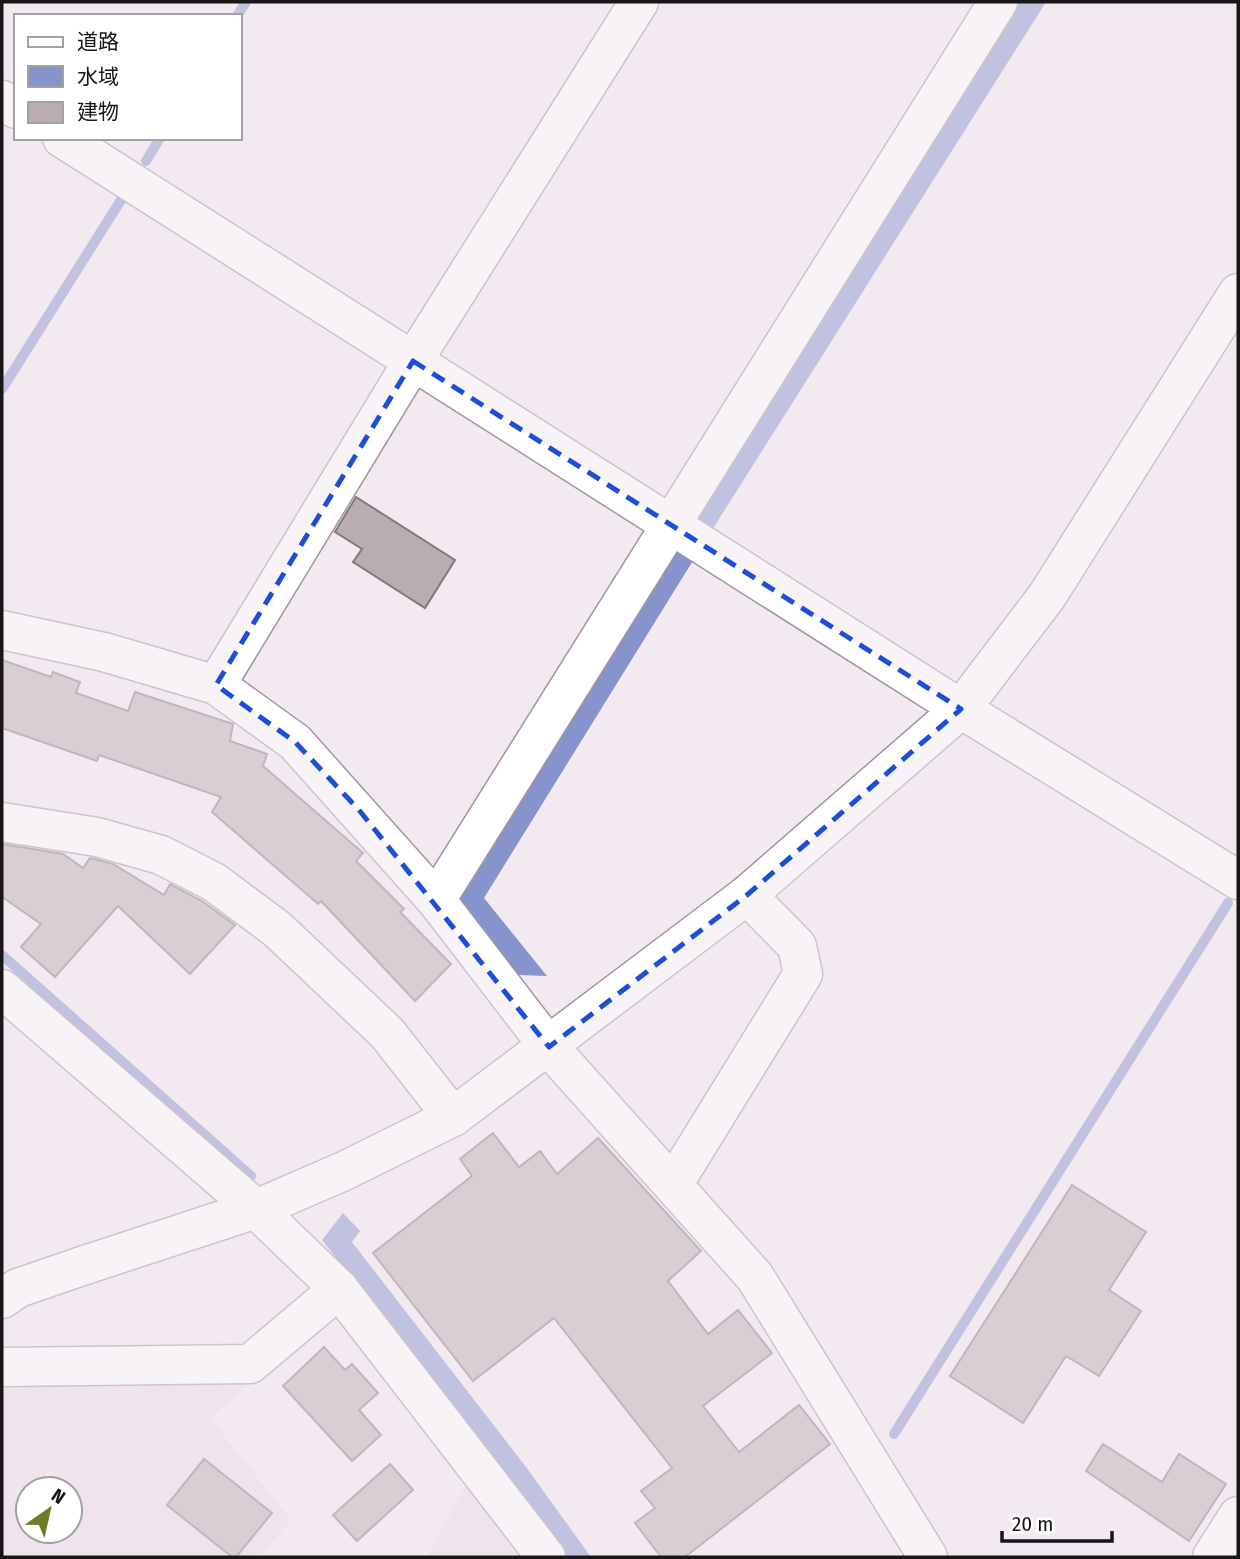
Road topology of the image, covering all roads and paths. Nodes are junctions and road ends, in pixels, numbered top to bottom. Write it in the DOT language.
graph roads {
  1 [pos="639,2"];
  2 [pos="998,2"];
  3 [pos="65,140"];
  4 [pos="1238,293"];
  5 [pos="413,361"];
  6 [pos="675,528"];
  7 [pos="2,630"];
  8 [pos="216,685"];
  9 [pos="961,709"];
  10 [pos="2,822"];
  11 [pos="1238,880"];
  12 [pos="747,895"];
  13 [pos="436,900"];
  14 [pos="2,989"];
  15 [pos="549,1047"];
  16 [pos="453,1117"];
  17 [pos="674,1183"];
  18 [pos="256,1209"];
  19 [pos="339,1289"];
  20 [pos="2,1299"];
  21 [pos="2,1367"];
  22 [pos="1238,1516"];
  23 [pos="546,1557"];
  24 [pos="928,1557"];
  25 [pos="1212,1557"];
  1 -- 5 [label="street"];
  2 -- 6 [label="street"];
  3 -- 5 [label="street"];
  4 -- 9 [label="street"];
  5 -- 6 [label="street"];
  5 -- 8 [label="street"];
  6 -- 9 [label="street"];
  6 -- 13 [label="street"];
  7 -- 8 [label="street"];
  8 -- 13 [label="street"];
  9 -- 11 [label="street"];
  9 -- 12 [label="street"];
  10 -- 16 [label="street"];
  12 -- 15 [label="street"];
  12 -- 17 [label="street"];
  13 -- 15 [label="street"];
  14 -- 18 [label="street"];
  15 -- 16 [label="street"];
  15 -- 17 [label="street"];
  16 -- 18 [label="street"];
  17 -- 24 [label="street"];
  18 -- 19 [label="street"];
  18 -- 20 [label="street"];
  19 -- 21 [label="street"];
  19 -- 23 [label="street"];
  22 -- 25 [label="street"];
}
